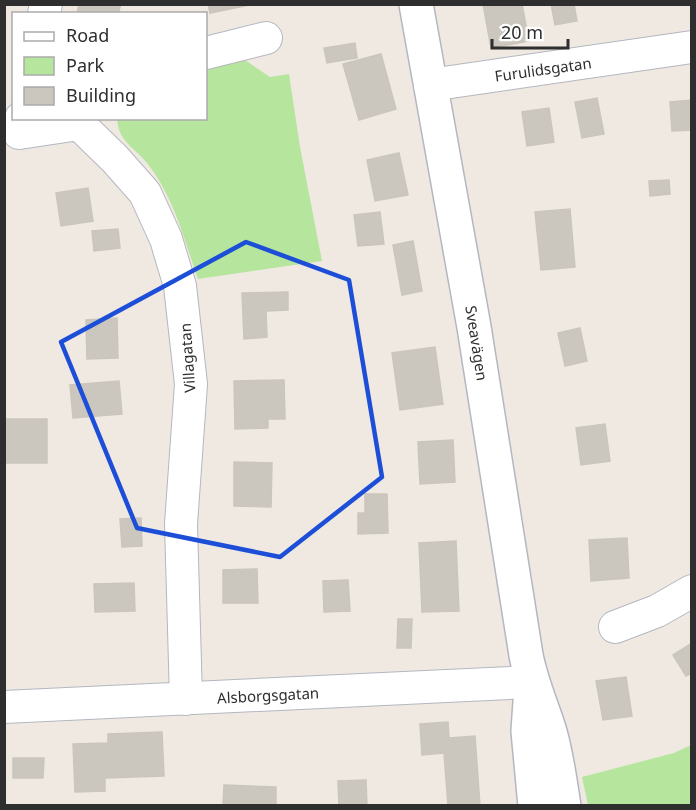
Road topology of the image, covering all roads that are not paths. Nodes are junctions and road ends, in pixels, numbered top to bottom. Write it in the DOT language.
graph roads {
  1 [pos="416,4"];
  2 [pos="266,38"];
  3 [pos="692,47"];
  4 [pos="207,53"];
  5 [pos="430,85"];
  6 [pos="82,121"];
  7 [pos="15,129"];
  8 [pos="692,591"];
  9 [pos="615,627"];
  10 [pos="531,682"];
  11 [pos="186,699"];
  12 [pos="4,706"];
  13 [pos="535,806"];
  14 [pos="564,806"];
  1 -- 5 [label="main road, Sveavägen"];
  2 -- 4 [label="street"];
  3 -- 5 [label="street, Furulidsgatan"];
  5 -- 10 [label="main road, Sveavägen"];
  6 -- 7 [label="street, Villagatan"];
  6 -- 11 [label="street, Villagatan"];
  8 -- 9 [label="street"];
  10 -- 11 [label="street, Alsborgsgatan"];
  10 -- 13 [label="main road, Sveavägen"];
  10 -- 14 [label="main road, Sveavägen"];
  11 -- 12 [label="street, Alsborgsgatan"];
}
